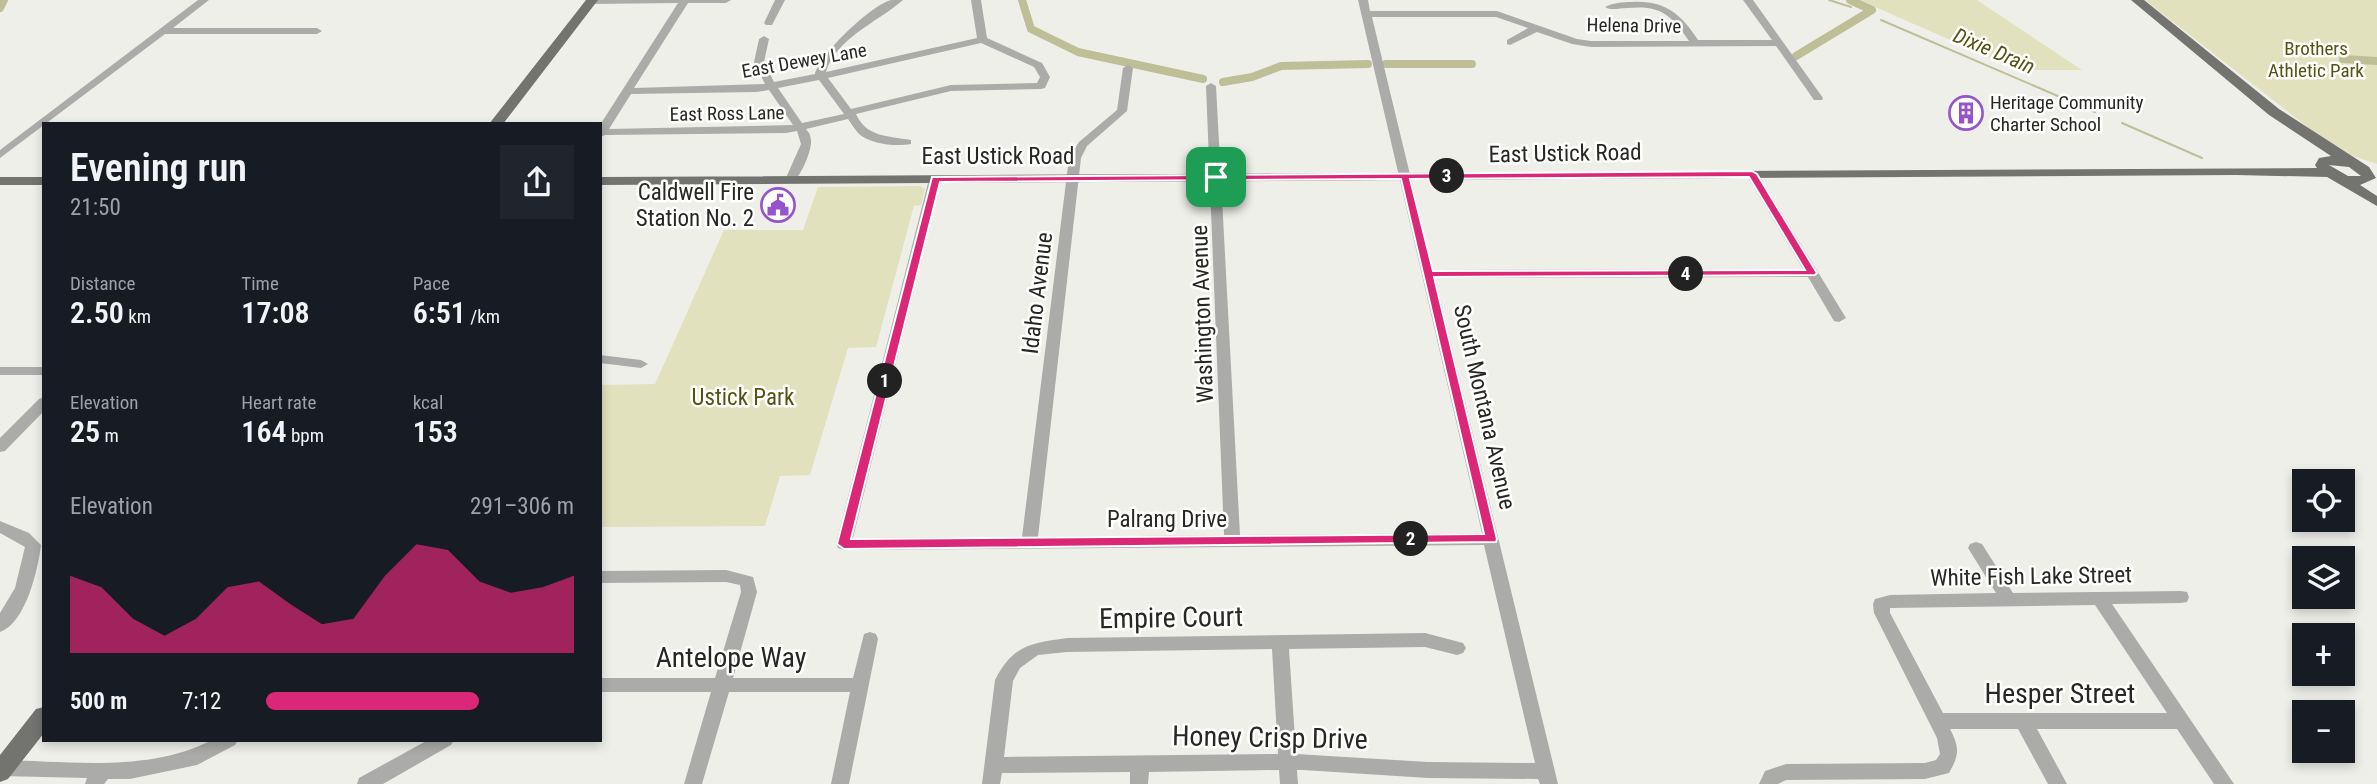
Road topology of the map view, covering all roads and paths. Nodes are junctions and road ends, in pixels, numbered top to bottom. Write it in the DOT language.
graph roads {
  1 [pos="204,0"];
  2 [pos="591,0"];
  3 [pos="685,0"];
  4 [pos="726,0"];
  5 [pos="780,0"];
  6 [pos="898,0"];
  7 [pos="976,0"];
  8 [pos="1363,0"];
  9 [pos="2137,0"];
  10 [pos="1749,2"];
  11 [pos="1488,3"];
  12 [pos="1610,6"];
  13 [pos="1497,13"];
  14 [pos="1366,14"];
  15 [pos="769,23"];
  16 [pos="866,23"];
  17 [pos="880,26"];
  18 [pos="1536,28"];
  19 [pos="165,31"];
  20 [pos="317,31"];
  21 [pos="764,39"];
  22 [pos="982,40"];
  23 [pos="1510,42"];
  24 [pos="1695,43"];
  25 [pos="1780,43"];
  26 [pos="1128,68"];
  27 [pos="820,75"];
  28 [pos="772,86"];
  29 [pos="1211,86"];
  30 [pos="629,91"];
  31 [pos="1818,98"];
  32 [pos="2274,112"];
  33 [pos="850,113"];
  34 [pos="44,122"];
  35 [pos="498,122"];
  36 [pos="42,123"];
  37 [pos="799,125"];
  38 [pos="602,132"];
  39 [pos="602,133"];
  40 [pos="907,142"];
  41 [pos="0,155"];
  42 [pos="2353,164"];
  43 [pos="2328,168"];
  44 [pos="1752,174"];
  45 [pos="2373,176"];
  46 [pos="1216,177"];
  47 [pos="1405,177"];
  48 [pos="1072,178"];
  49 [pos="936,179"];
  50 [pos="791,180"];
  51 [pos="0,181"];
  52 [pos="42,181"];
  53 [pos="602,181"];
  54 [pos="2377,195"];
  55 [pos="2377,202"];
  56 [pos="1812,273"];
  57 [pos="1428,274"];
  58 [pos="1839,318"];
  59 [pos="602,359"];
  60 [pos="641,364"];
  61 [pos="0,371"];
  62 [pos="42,371"];
  63 [pos="42,404"];
  64 [pos="0,447"];
  65 [pos="0,527"];
  66 [pos="1491,539"];
  67 [pos="1232,541"];
  68 [pos="38,542"];
  69 [pos="1029,542"];
  70 [pos="1976,548"];
  71 [pos="602,577"];
  72 [pos="2181,597"];
  73 [pos="2099,598"];
  74 [pos="2008,599"];
  75 [pos="0,625"];
  76 [pos="870,639"];
  77 [pos="1280,642"];
  78 [pos="1457,648"];
  79 [pos="724,684"];
  80 [pos="602,685"];
  81 [pos="861,685"];
  82 [pos="42,718"];
  83 [pos="1938,721"];
  84 [pos="2023,721"];
  85 [pos="2182,721"];
  86 [pos="225,742"];
  87 [pos="441,742"];
  88 [pos="1288,762"];
  89 [pos="1140,764"];
  90 [pos="1,769"];
  91 [pos="992,775"];
  92 [pos="99,777"];
  93 [pos="1441,777"];
  94 [pos="1548,778"];
  95 [pos="1887,778"];
  96 [pos="1770,780"];
  97 [pos="366,784"];
  98 [pos="693,784"];
  99 [pos="840,784"];
  100 [pos="1139,784"];
  101 [pos="1289,784"];
  102 [pos="2058,784"];
  103 [pos="2225,784"];
  1 -- 19 [label="street"];
  2 -- 3 [label="street"];
  2 -- 35 [label="main road"];
  3 -- 4 [label="street"];
  3 -- 30 [label="street"];
  5 -- 15 [label="street"];
  6 -- 16 [label="street"];
  7 -- 22 [label="street"];
  8 -- 14 [label="street, South Montana Avenue"];
  9 -- 32 [label="main road"];
  10 -- 25 [label="street"];
  11 -- 13 [label="street"];
  12 -- 24 [label="street"];
  13 -- 14 [label="street, Helena Drive"];
  13 -- 18 [label="street, Helena Drive"];
  14 -- 47 [label="street, South Montana Avenue"];
  16 -- 17 [label="street"];
  16 -- 27 [label="street"];
  18 -- 23 [label="street"];
  18 -- 24 [label="street, Helena Drive"];
  19 -- 20 [label="street"];
  19 -- 34 [label="street"];
  21 -- 28 [label="street"];
  22 -- 27 [label="street, East Dewey Lane"];
  22 -- 33 [label="street, East Ross Lane"];
  24 -- 25 [label="street, Helena Drive"];
  25 -- 31 [label="street"];
  26 -- 48 [label="street, Idaho Avenue"];
  27 -- 28 [label="street, East Dewey Lane"];
  27 -- 33 [label="street"];
  28 -- 30 [label="street, East Dewey Lane"];
  28 -- 37 [label="street"];
  29 -- 46 [label="street, Washington Avenue"];
  30 -- 38 [label="street"];
  32 -- 42 [label="main road"];
  32 -- 43 [label="main road"];
  33 -- 37 [label="street, East Ross Lane"];
  33 -- 40 [label="street"];
  36 -- 41 [label="street"];
  37 -- 39 [label="street, East Ross Lane"];
  37 -- 50 [label="street"];
  42 -- 43 [label="main road"];
  42 -- 45 [label="main road"];
  43 -- 44 [label="main road, East Ustick Road"];
  43 -- 45 [label="main road"];
  43 -- 55 [label="main road"];
  44 -- 47 [label="main road, East Ustick Road"];
  44 -- 56 [label="street"];
  45 -- 54 [label="main road"];
  46 -- 47 [label="main road, East Ustick Road"];
  46 -- 48 [label="main road, East Ustick Road"];
  46 -- 67 [label="street, Washington Avenue"];
  47 -- 57 [label="street, South Montana Avenue"];
  48 -- 49 [label="main road, East Ustick Road"];
  48 -- 69 [label="street, Idaho Avenue"];
  49 -- 50 [label="main road, East Ustick Road"];
  49 -- 69 [label="street, Palrang Drive"];
  50 -- 53 [label="main road, East Ustick Road"];
  51 -- 52 [label="main road"];
  56 -- 57 [label="street"];
  56 -- 58 [label="street"];
  57 -- 66 [label="street, South Montana Avenue"];
  59 -- 60 [label="street"];
  61 -- 62 [label="street"];
  63 -- 64 [label="street"];
  65 -- 68 [label="street"];
  66 -- 67 [label="street, Palrang Drive"];
  66 -- 94 [label="street, South Montana Avenue"];
  67 -- 69 [label="street, Palrang Drive"];
  68 -- 75 [label="street"];
  70 -- 74 [label="street"];
  71 -- 79 [label="street"];
  72 -- 73 [label="street, White Fish Lake Street"];
  73 -- 74 [label="street, White Fish Lake Street"];
  73 -- 85 [label="street"];
  74 -- 83 [label="street, White Fish Lake Street"];
  76 -- 81 [label="street"];
  77 -- 78 [label="street, Empire Court"];
  77 -- 88 [label="street"];
  77 -- 91 [label="street, Empire Court"];
  79 -- 80 [label="street, Antelope Way"];
  79 -- 81 [label="street, Antelope Way"];
  79 -- 98 [label="street"];
  81 -- 99 [label="street"];
  82 -- 90 [label="main road"];
  83 -- 84 [label="street, Hesper Street"];
  83 -- 95 [label="street"];
  84 -- 85 [label="street, Hesper Street"];
  84 -- 102 [label="street"];
  85 -- 103 [label="street"];
  86 -- 92 [label="street"];
  87 -- 97 [label="street"];
  88 -- 89 [label="street, Honey Crisp Drive"];
  88 -- 93 [label="street, Honey Crisp Drive"];
  88 -- 101 [label="street"];
  89 -- 91 [label="street, Honey Crisp Drive"];
  89 -- 100 [label="street"];
  90 -- 92 [label="street"];
  93 -- 94 [label="street, Honey Crisp Drive"];
  95 -- 96 [label="street"];
}
